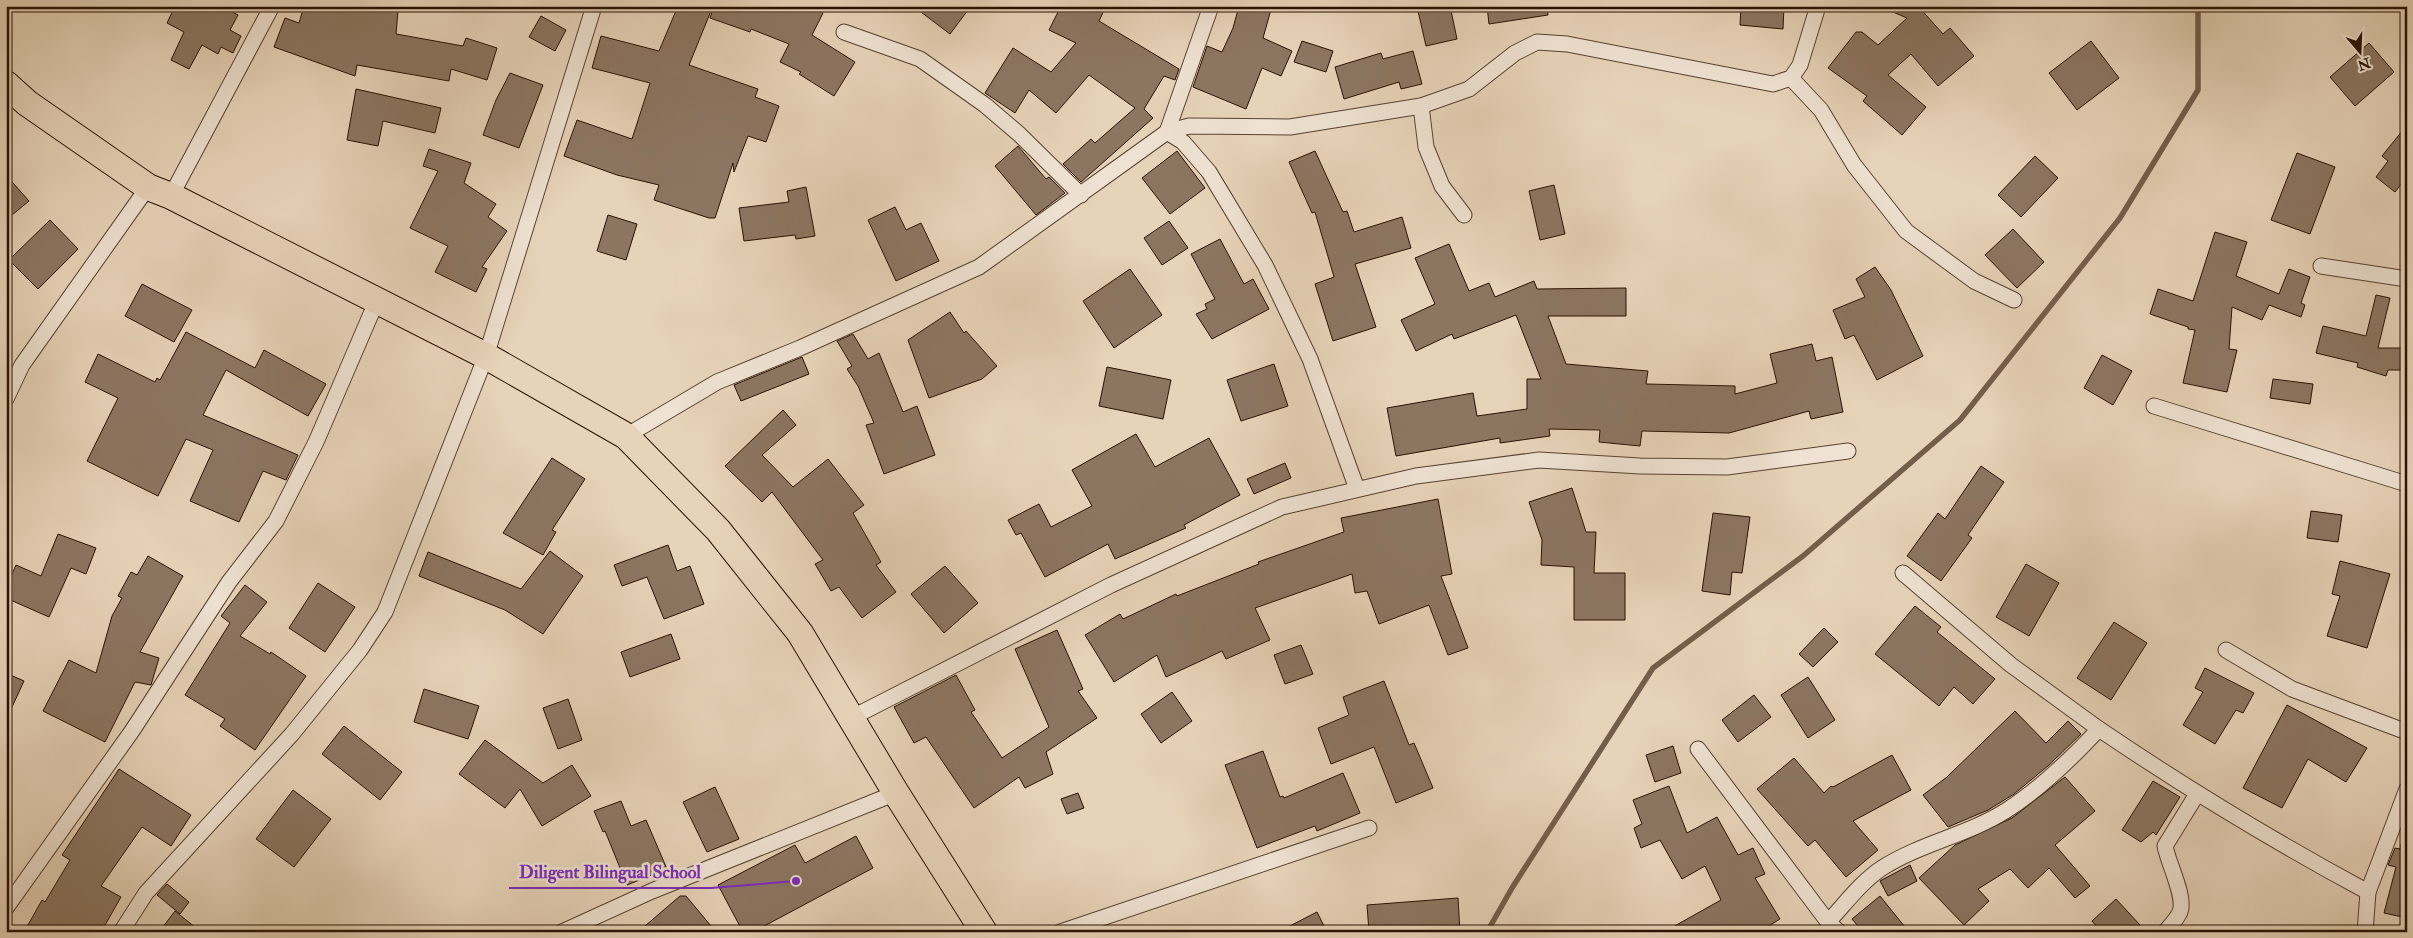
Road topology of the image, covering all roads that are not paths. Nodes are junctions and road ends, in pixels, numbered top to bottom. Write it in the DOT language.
graph roads {
  1 [pos="272,6"];
  2 [pos="594,6"];
  3 [pos="1211,6"];
  4 [pos="1818,6"];
  5 [pos="844,32"];
  6 [pos="1791,78"];
  7 [pos="6,84"];
  8 [pos="1421,106"];
  9 [pos="1167,132"];
  10 [pos="160,192"];
  11 [pos="1081,195"];
  12 [pos="1464,215"];
  13 [pos="2321,266"];
  14 [pos="2407,279"];
  15 [pos="377,300"];
  16 [pos="2014,300"];
  17 [pos="486,356"];
  18 [pos="6,400"];
  19 [pos="2154,406"];
  20 [pos="626,436"];
  21 [pos="1848,451"];
  22 [pos="2407,484"];
  23 [pos="1357,489"];
  24 [pos="1903,573"];
  25 [pos="2226,650"];
  26 [pos="851,718"];
  27 [pos="2098,729"];
  28 [pos="2407,732"];
  29 [pos="1698,749"];
  30 [pos="2407,789"];
  31 [pos="896,793"];
  32 [pos="2197,794"];
  33 [pos="1368,828"];
  34 [pos="2368,892"];
  35 [pos="6,908"];
  36 [pos="1834,927"];
  37 [pos="121,932"];
  38 [pos="562,932"];
  39 [pos="984,932"];
  40 [pos="1060,932"];
  41 [pos="2166,932"];
  42 [pos="2365,932"];
  1 -- 10 [label="street"];
  2 -- 17 [label="street"];
  3 -- 9 [label="street"];
  4 -- 6 [label="street"];
  5 -- 11 [label="street"];
  6 -- 8 [label="street"];
  6 -- 16 [label="street"];
  7 -- 10 [label="highway"];
  8 -- 9 [label="street"];
  8 -- 12 [label="street"];
  9 -- 11 [label="street"];
  9 -- 23 [label="street"];
  10 -- 15 [label="highway"];
  10 -- 18 [label="street"];
  11 -- 20 [label="street"];
  13 -- 14 [label="street"];
  15 -- 17 [label="highway"];
  15 -- 35 [label="street"];
  17 -- 20 [label="highway"];
  17 -- 37 [label="street"];
  19 -- 22 [label="street"];
  20 -- 26 [label="highway"];
  21 -- 23 [label="street"];
  23 -- 26 [label="street"];
  24 -- 27 [label="street"];
  25 -- 28 [label="street"];
  26 -- 31 [label="highway"];
  27 -- 32 [label="street"];
  27 -- 36 [label="street"];
  29 -- 36 [label="street"];
  30 -- 34 [label="street"];
  31 -- 38 [label="street"];
  31 -- 39 [label="highway"];
  32 -- 34 [label="street"];
  32 -- 41 [label="street"];
  33 -- 40 [label="street"];
  34 -- 42 [label="street"];
}
